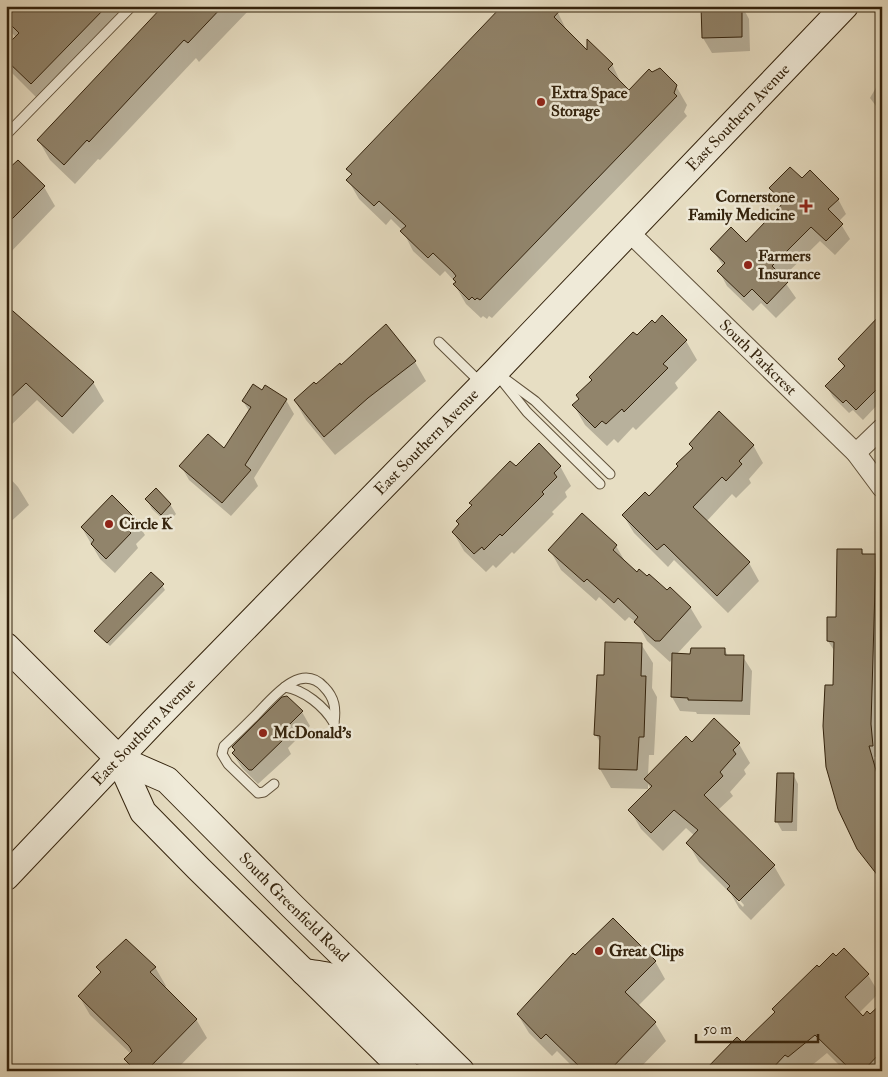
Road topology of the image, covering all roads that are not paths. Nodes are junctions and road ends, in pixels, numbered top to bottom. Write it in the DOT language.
graph roads {
  1 [pos="132,6"];
  2 [pos="845,6"];
  3 [pos="6,135"];
  4 [pos="629,232"];
  5 [pos="438,342"];
  6 [pos="489,378"];
  7 [pos="882,428"];
  8 [pos="856,453"];
  9 [pos="610,474"];
  10 [pos="600,484"];
  11 [pos="882,488"];
  12 [pos="6,646"];
  13 [pos="285,686"];
  14 [pos="119,759"];
  15 [pos="274,784"];
  16 [pos="6,877"];
  17 [pos="304,972"];
  18 [pos="442,1052"];
  19 [pos="405,1071"];
  20 [pos="461,1071"];
  1 -- 3 [label="lane"];
  2 -- 4 [label="main road, East Southern Avenue"];
  4 -- 6 [label="main road, East Southern Avenue"];
  4 -- 8 [label="street, South Parkcrest"];
  5 -- 6 [label="lane"];
  6 -- 9 [label="lane"];
  6 -- 10 [label="lane"];
  6 -- 14 [label="main road, East Southern Avenue"];
  7 -- 8 [label="street"];
  8 -- 11 [label="street, South Parkcrest"];
  12 -- 14 [label="main road, South Greenfield Road"];
  13 -- 13 [label="lane"];
  13 -- 15 [label="lane"];
  14 -- 16 [label="main road, East Southern Avenue"];
  14 -- 17 [label="main road, South Greenfield Road"];
  14 -- 18 [label="main road, South Greenfield Road"];
  17 -- 18 [label="main road"];
  17 -- 19 [label="main road, South Greenfield Road"];
  18 -- 20 [label="main road, South Greenfield Road"];
}
